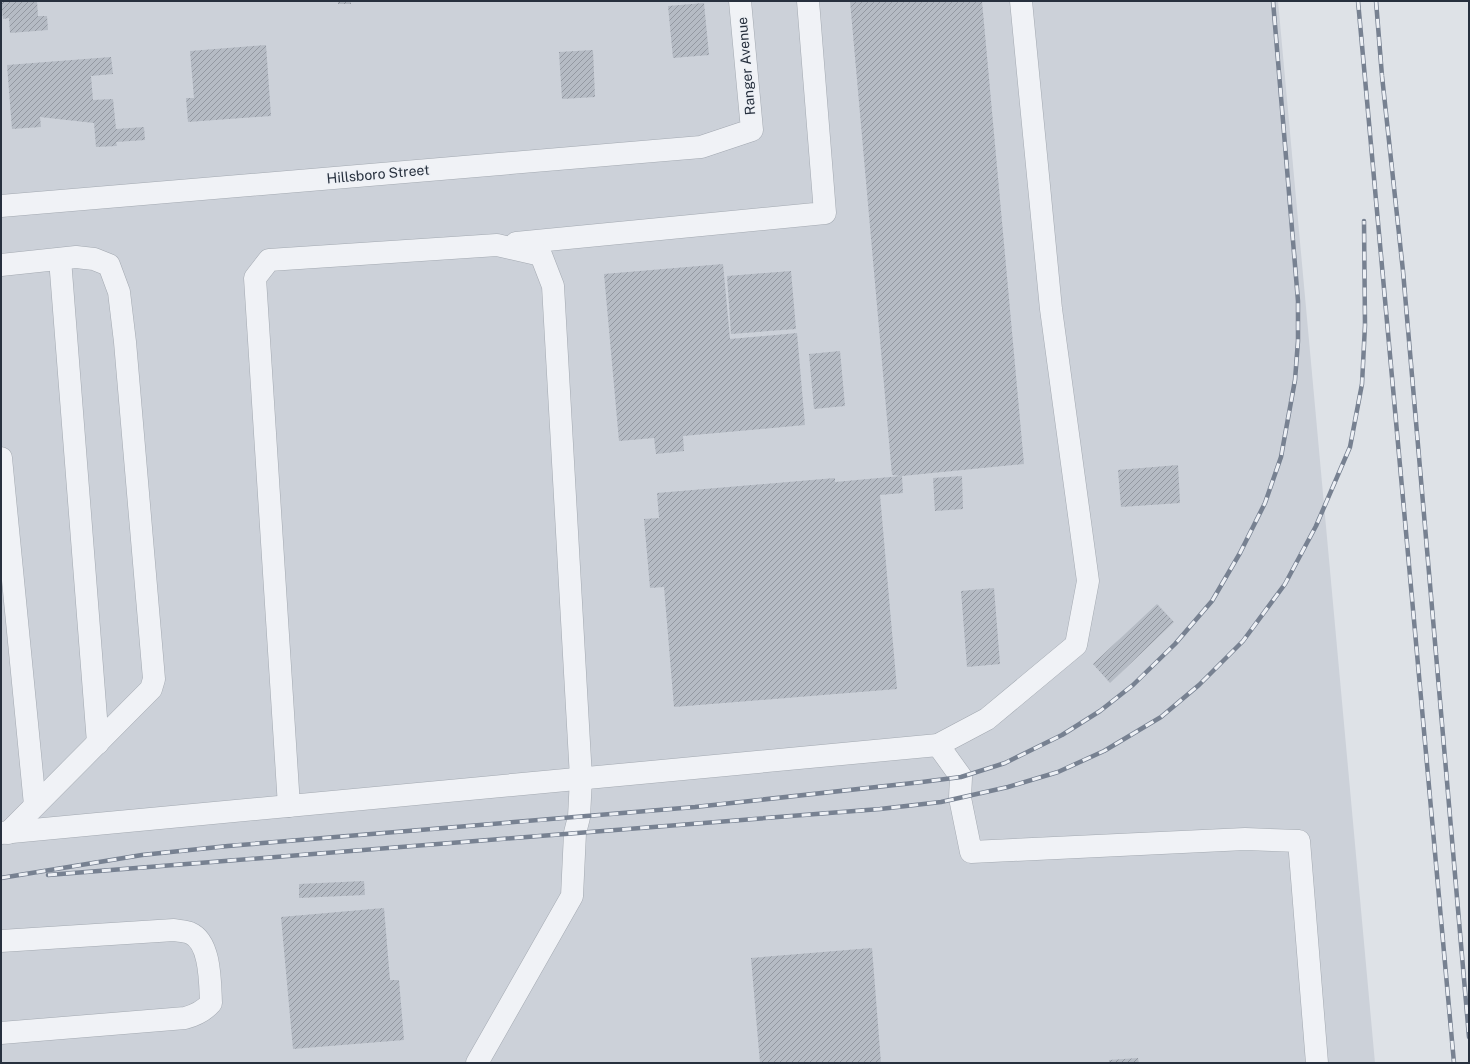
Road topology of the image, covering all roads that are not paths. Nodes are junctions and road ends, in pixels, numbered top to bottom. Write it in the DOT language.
graph roads {
  1 [pos="740,1"];
  2 [pos="808,1"];
  3 [pos="1021,1"];
  4 [pos="752,130"];
  5 [pos="1,206"];
  6 [pos="497,245"];
  7 [pos="60,259"];
  8 [pos="1,265"];
  9 [pos="1,458"];
  10 [pos="98,742"];
  11 [pos="938,744"];
  12 [pos="580,778"];
  13 [pos="35,806"];
  14 [pos="289,806"];
  15 [pos="5,833"];
  16 [pos="1,941"];
  17 [pos="1,1033"];
  18 [pos="477,1063"];
  19 [pos="1317,1063"];
  1 -- 4 [label="street, Ranger Avenue"];
  2 -- 6 [label="street"];
  3 -- 11 [label="street"];
  4 -- 5 [label="street, Hillsboro Street"];
  6 -- 12 [label="street"];
  6 -- 14 [label="street"];
  7 -- 8 [label="street"];
  7 -- 10 [label="street"];
  7 -- 10 [label="street"];
  9 -- 13 [label="street"];
  10 -- 13 [label="street"];
  11 -- 12 [label="street"];
  11 -- 19 [label="street"];
  12 -- 14 [label="street"];
  12 -- 18 [label="street"];
  13 -- 15 [label="street"];
  14 -- 15 [label="street"];
  16 -- 17 [label="street"];
}
